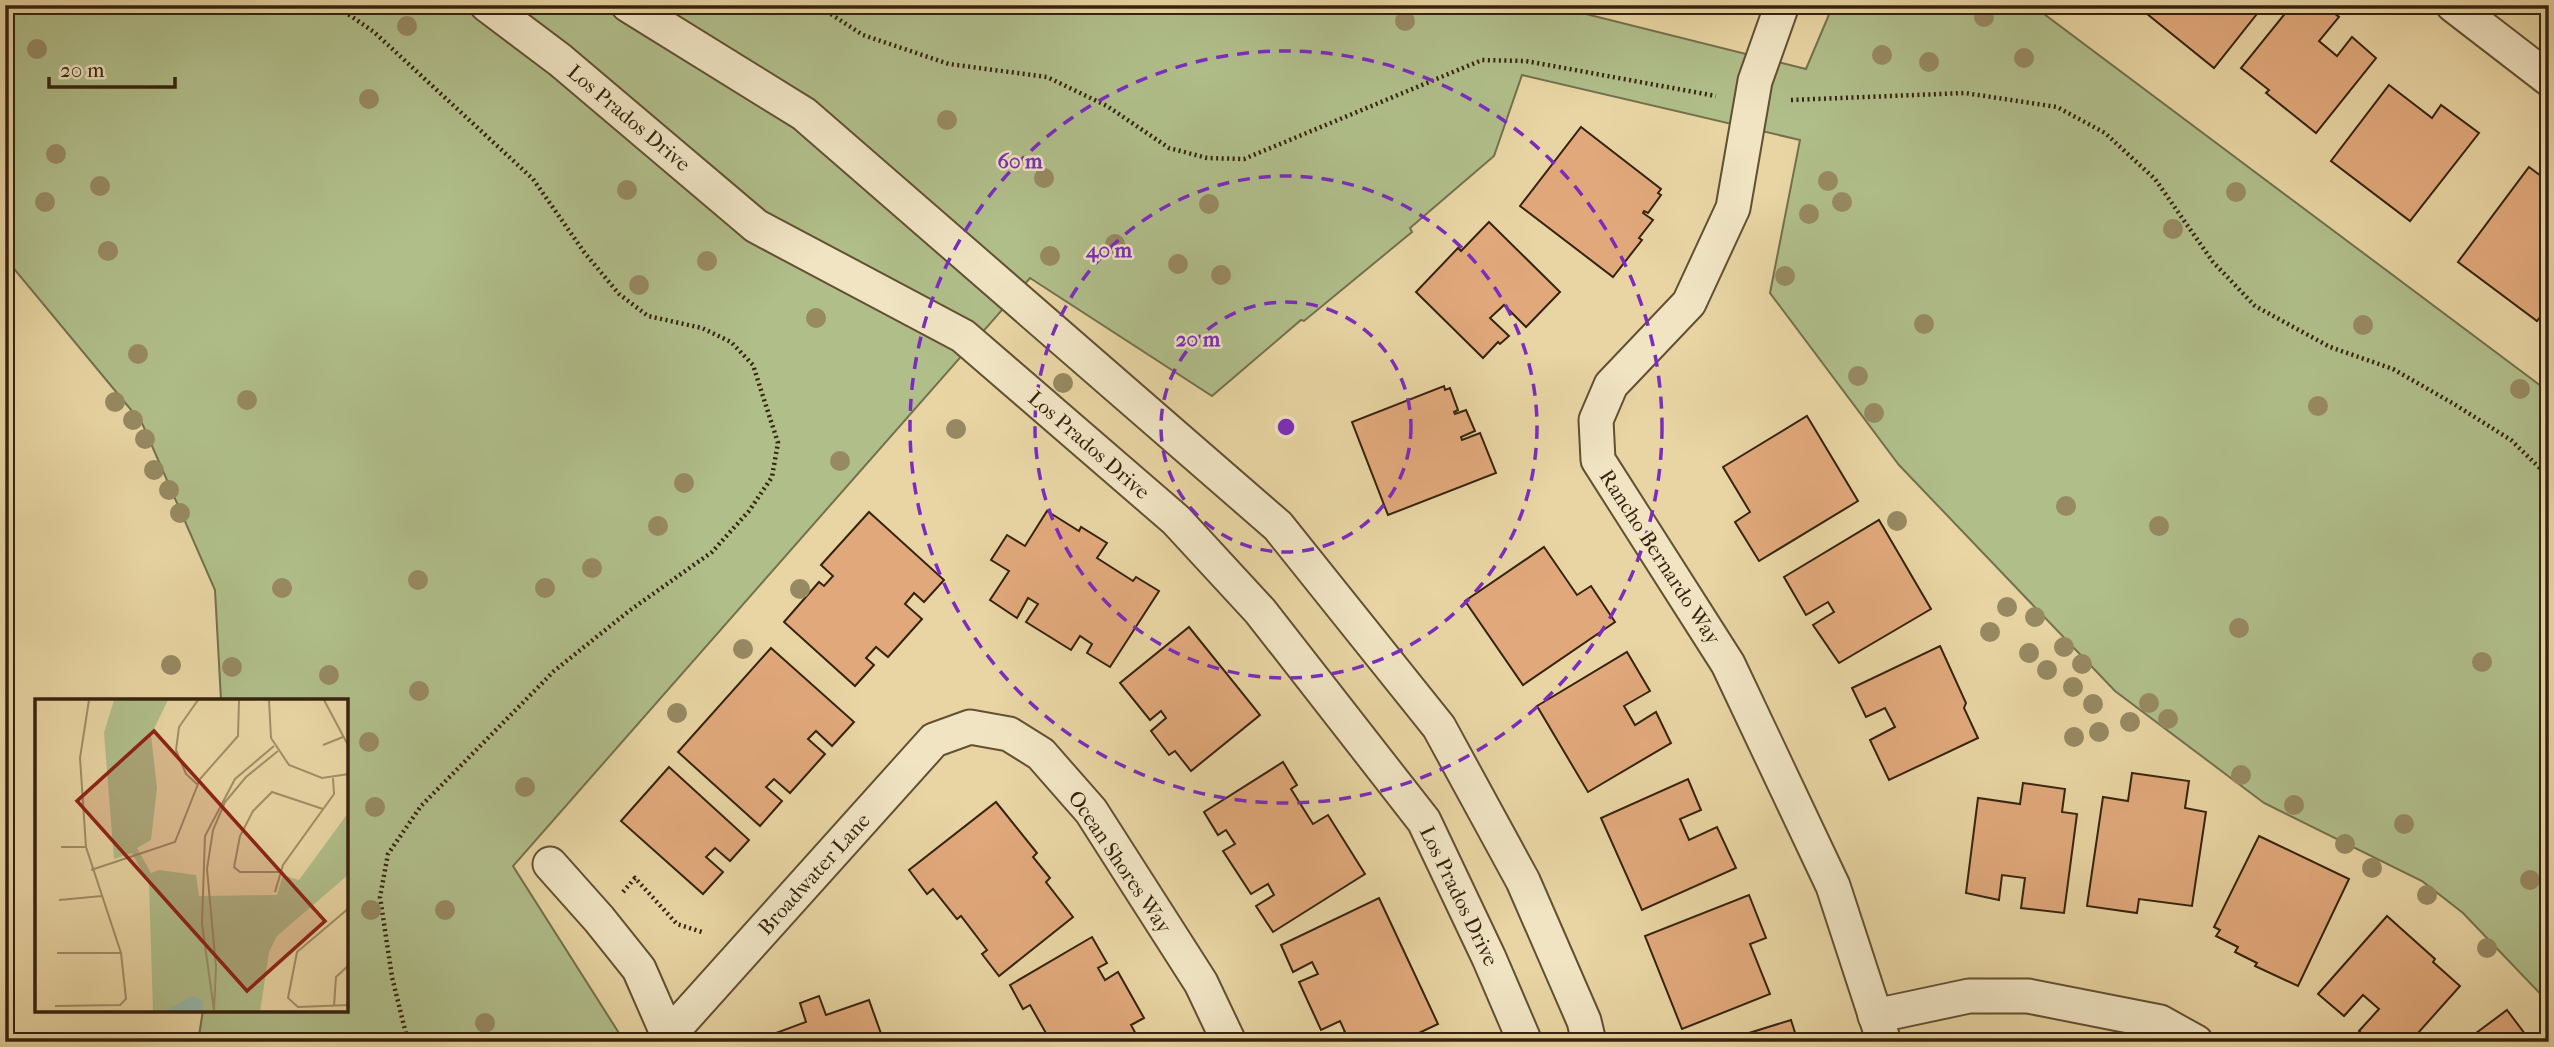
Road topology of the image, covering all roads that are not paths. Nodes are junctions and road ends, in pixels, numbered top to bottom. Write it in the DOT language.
graph roads {
  1 [pos="487,5"];
  2 [pos="628,5"];
  3 [pos="1782,5"];
  4 [pos="2453,5"];
  5 [pos="2549,79"];
  6 [pos="970,727"];
  7 [pos="550,864"];
  8 [pos="1880,1029"];
  9 [pos="670,1039"];
  10 [pos="1229,1042"];
  11 [pos="1525,1042"];
  12 [pos="1589,1042"];
  13 [pos="2196,1042"];
  1 -- 11 [label="street, Los Prados Drive"];
  2 -- 12 [label="street"];
  3 -- 8 [label="street, Rancho Bernardo Way"];
  4 -- 5 [label="street"];
  6 -- 9 [label="street, Broadwater Lane"];
  6 -- 10 [label="street, Ocean Shores Way"];
  7 -- 9 [label="street"];
  8 -- 13 [label="street"];
}
